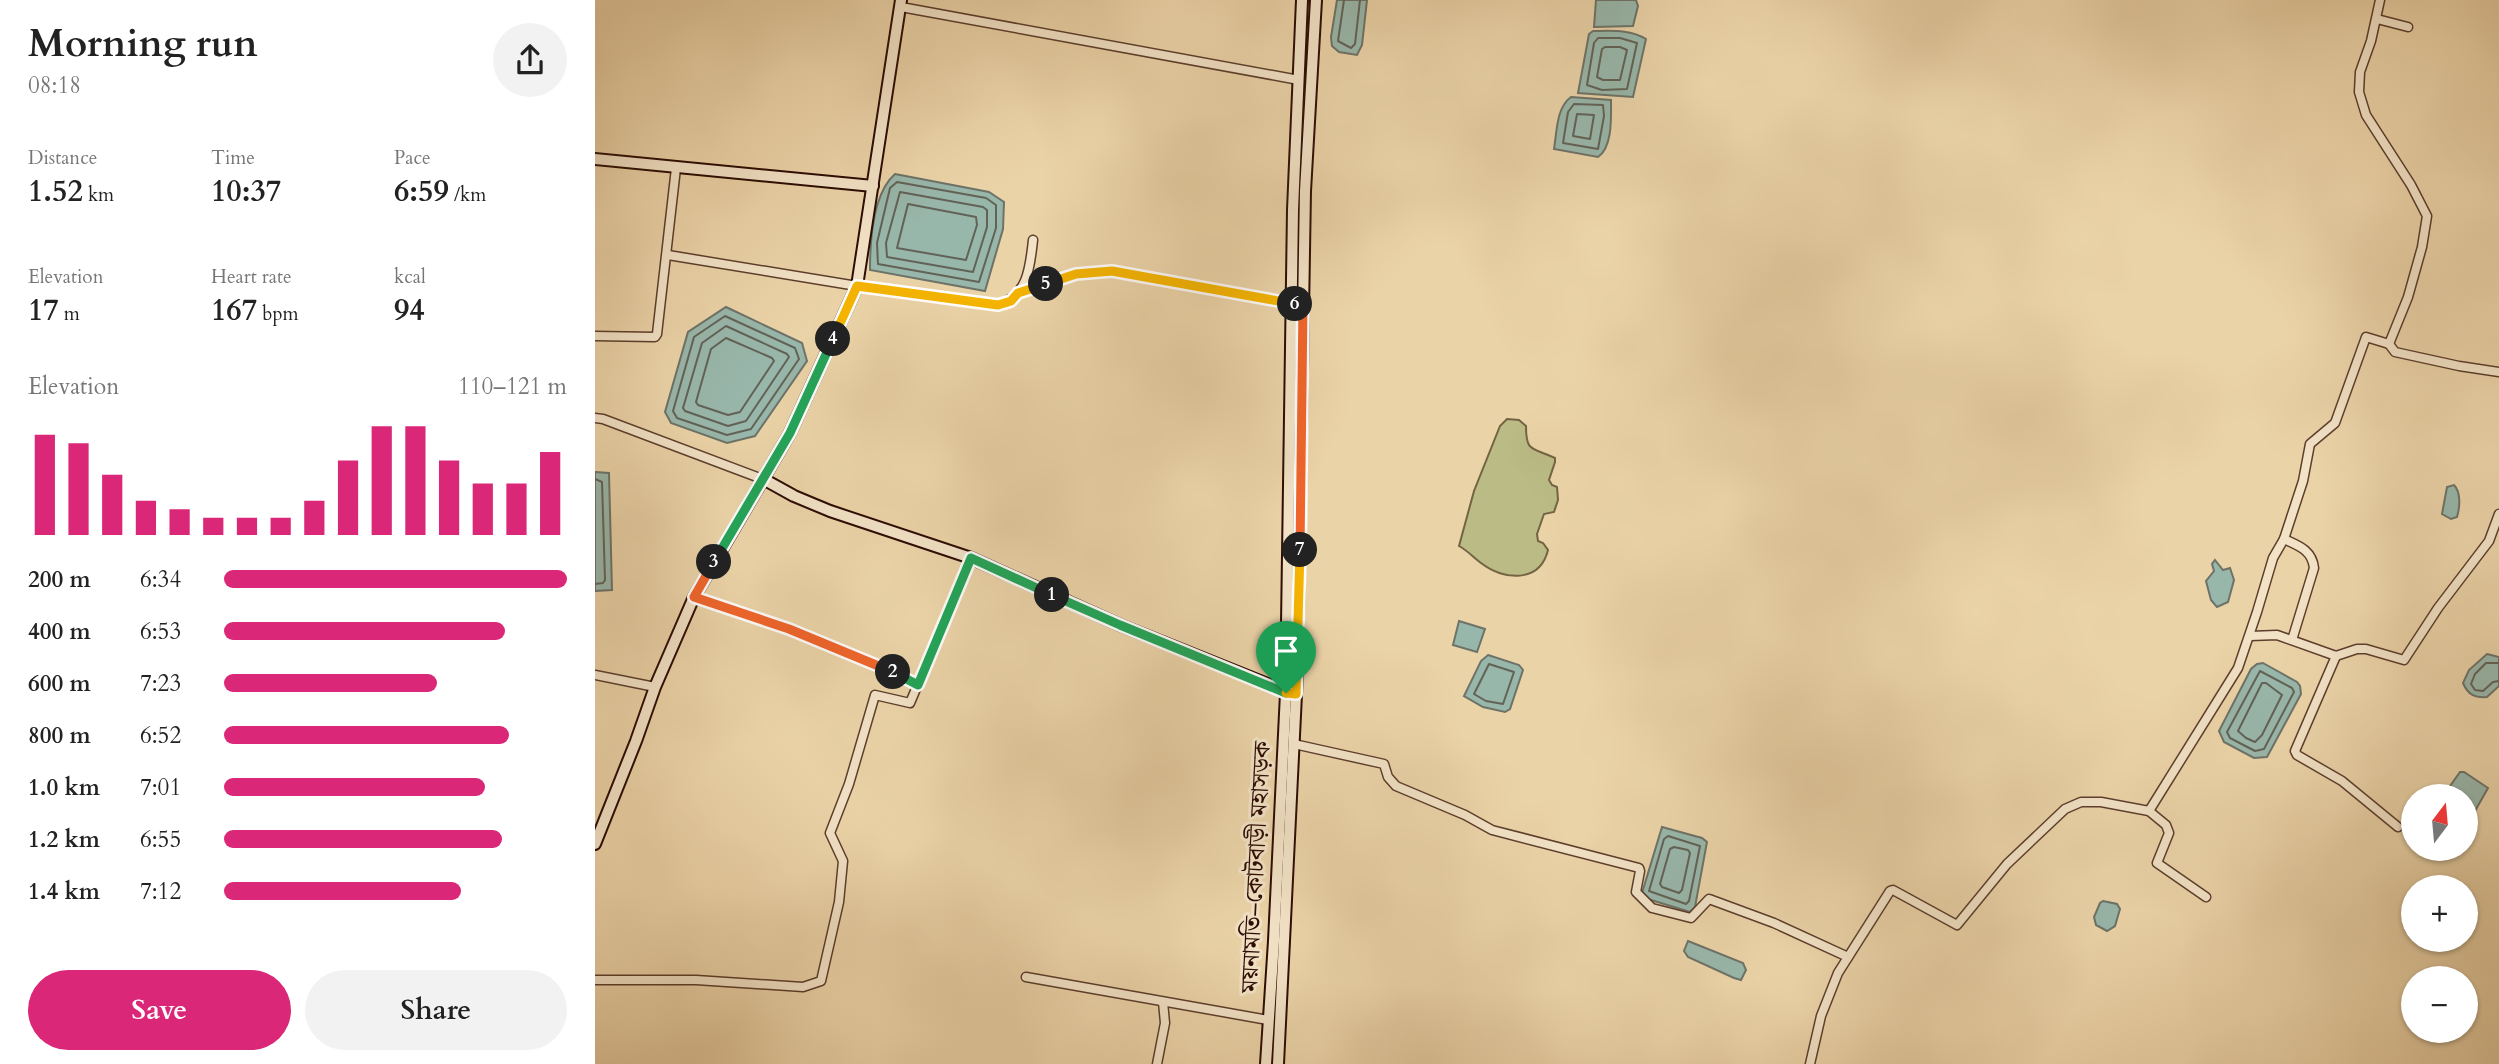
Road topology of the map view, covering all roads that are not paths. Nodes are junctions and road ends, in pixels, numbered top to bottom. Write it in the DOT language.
graph roads {
  1 [pos="1302,0"];
  2 [pos="1315,0"];
  3 [pos="2380,0"];
  4 [pos="901,4"];
  5 [pos="2377,19"];
  6 [pos="2408,27"];
  7 [pos="1299,80"];
  8 [pos="595,159"];
  9 [pos="676,168"];
  10 [pos="873,186"];
  11 [pos="1033,240"];
  12 [pos="667,255"];
  13 [pos="857,286"];
  14 [pos="1018,293"];
  15 [pos="1298,304"];
  16 [pos="595,336"];
  17 [pos="2389,344"];
  18 [pos="2499,372"];
  19 [pos="595,418"];
  20 [pos="765,480"];
  21 [pos="2499,514"];
  22 [pos="2284,539"];
  23 [pos="971,558"];
  24 [pos="694,597"];
  25 [pos="2250,636"];
  26 [pos="2292,640"];
  27 [pos="2336,656"];
  28 [pos="595,675"];
  29 [pos="918,685"];
  30 [pos="655,687"];
  31 [pos="1291,693"];
  32 [pos="1294,744"];
  33 [pos="2149,810"];
  34 [pos="2398,827"];
  35 [pos="595,844"];
  36 [pos="2206,897"];
  37 [pos="1847,957"];
  38 [pos="1026,977"];
  39 [pos="595,980"];
  40 [pos="1163,1002"];
  41 [pos="1269,1020"];
  42 [pos="1157,1064"];
  43 [pos="1266,1064"];
  44 [pos="1277,1064"];
  45 [pos="1810,1064"];
  1 -- 7 [label="main road, ময়নামতি–কোটবাড়ী মহাসড়ক"];
  2 -- 15 [label="main road, ময়নামতি–কোটবাড়ী মহাসড়ক"];
  3 -- 5 [label="street"];
  4 -- 7 [label="street"];
  4 -- 10 [label="main road"];
  5 -- 6 [label="street"];
  5 -- 17 [label="street"];
  7 -- 15 [label="main road, ময়নামতি–কোটবাড়ী মহাসড়ক"];
  8 -- 9 [label="main road"];
  9 -- 10 [label="main road"];
  9 -- 12 [label="street"];
  10 -- 13 [label="main road"];
  11 -- 14 [label="street"];
  12 -- 13 [label="street"];
  12 -- 16 [label="street"];
  13 -- 14 [label="street"];
  13 -- 20 [label="main road"];
  14 -- 15 [label="street"];
  15 -- 31 [label="main road, ময়নামতি–কোটবাড়ী মহাসড়ক"];
  17 -- 18 [label="street"];
  17 -- 22 [label="street"];
  19 -- 20 [label="street"];
  20 -- 23 [label="main road"];
  20 -- 24 [label="main road"];
  21 -- 27 [label="street"];
  22 -- 25 [label="street"];
  22 -- 26 [label="street"];
  23 -- 29 [label="street"];
  23 -- 31 [label="main road"];
  24 -- 29 [label="street"];
  24 -- 30 [label="main road"];
  25 -- 26 [label="street"];
  25 -- 33 [label="street"];
  26 -- 27 [label="street"];
  27 -- 34 [label="street"];
  28 -- 30 [label="street"];
  29 -- 39 [label="street"];
  30 -- 35 [label="main road"];
  31 -- 32 [label="main road, ময়নামতি–কোটবাড়ী মহাসড়ক"];
  31 -- 41 [label="main road, ময়নামতি–কোটবাড়ী মহাসড়ক"];
  32 -- 37 [label="street"];
  32 -- 44 [label="main road, ময়নামতি–কোটবাড়ী মহাসড়ক"];
  33 -- 36 [label="street"];
  33 -- 37 [label="street"];
  37 -- 45 [label="street"];
  38 -- 40 [label="street"];
  40 -- 41 [label="street"];
  40 -- 42 [label="street"];
  41 -- 43 [label="main road, ময়নামতি–কোটবাড়ী মহাসড়ক"];
}
